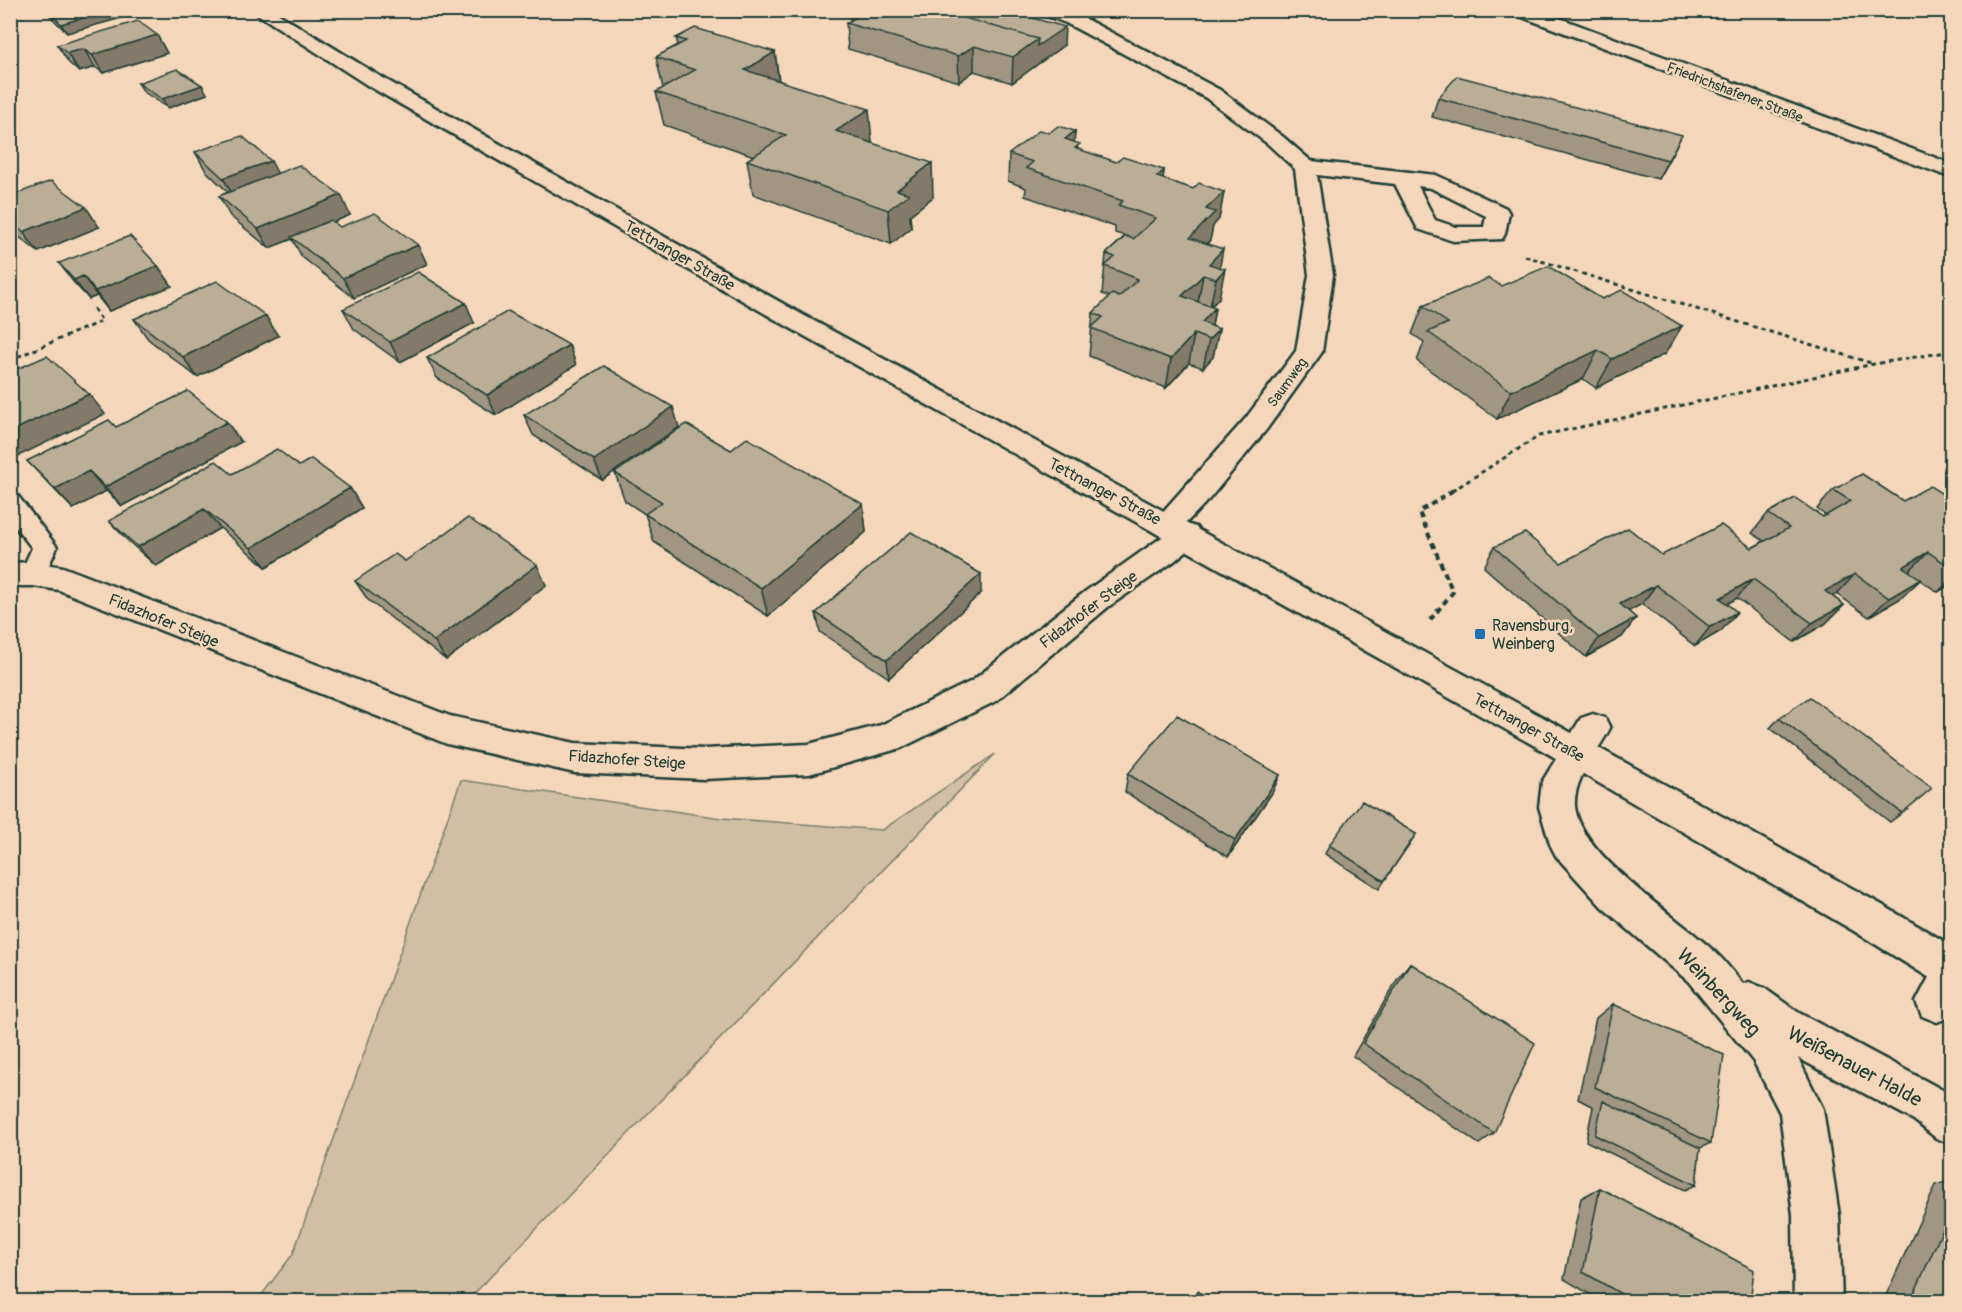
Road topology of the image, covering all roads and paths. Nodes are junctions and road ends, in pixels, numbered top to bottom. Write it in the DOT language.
graph roads {
  1 [pos="260,10"];
  2 [pos="1047,10"];
  3 [pos="1520,10"];
  4 [pos="1305,168"];
  5 [pos="1952,172"];
  6 [pos="1403,179"];
  7 [pos="1453,234"];
  8 [pos="92,306"];
  9 [pos="1952,351"];
  10 [pos="10,360"];
  11 [pos="1874,364"];
  12 [pos="10,502"];
  13 [pos="1175,530"];
  14 [pos="22,575"];
  15 [pos="1428,622"];
  16 [pos="1586,741"];
  17 [pos="1702,967"];
  18 [pos="1947,982"];
  19 [pos="1952,1122"];
  20 [pos="1818,1302"];
  1 -- 13 [label="street, Tettnanger Straße"];
  2 -- 4 [label="street"];
  3 -- 5 [label="street, Friedrichshafener Straße"];
  4 -- 6 [label="street"];
  4 -- 13 [label="street, Saumweg"];
  6 -- 7 [label="street"];
  6 -- 7 [label="street"];
  7 -- 11 [label="path"];
  8 -- 10 [label="path"];
  9 -- 11 [label="path"];
  11 -- 15 [label="path"];
  12 -- 14 [label="lane, Fidazhofer Steige"];
  13 -- 14 [label="street, Fidazhofer Steige"];
  13 -- 16 [label="street, Tettnanger Straße"];
  16 -- 17 [label="street, Weinbergweg"];
  16 -- 18 [label="street, Tettnanger Straße"];
  17 -- 19 [label="street, Weißenauer Halde"];
  17 -- 20 [label="street, Weinbergweg"];
}
